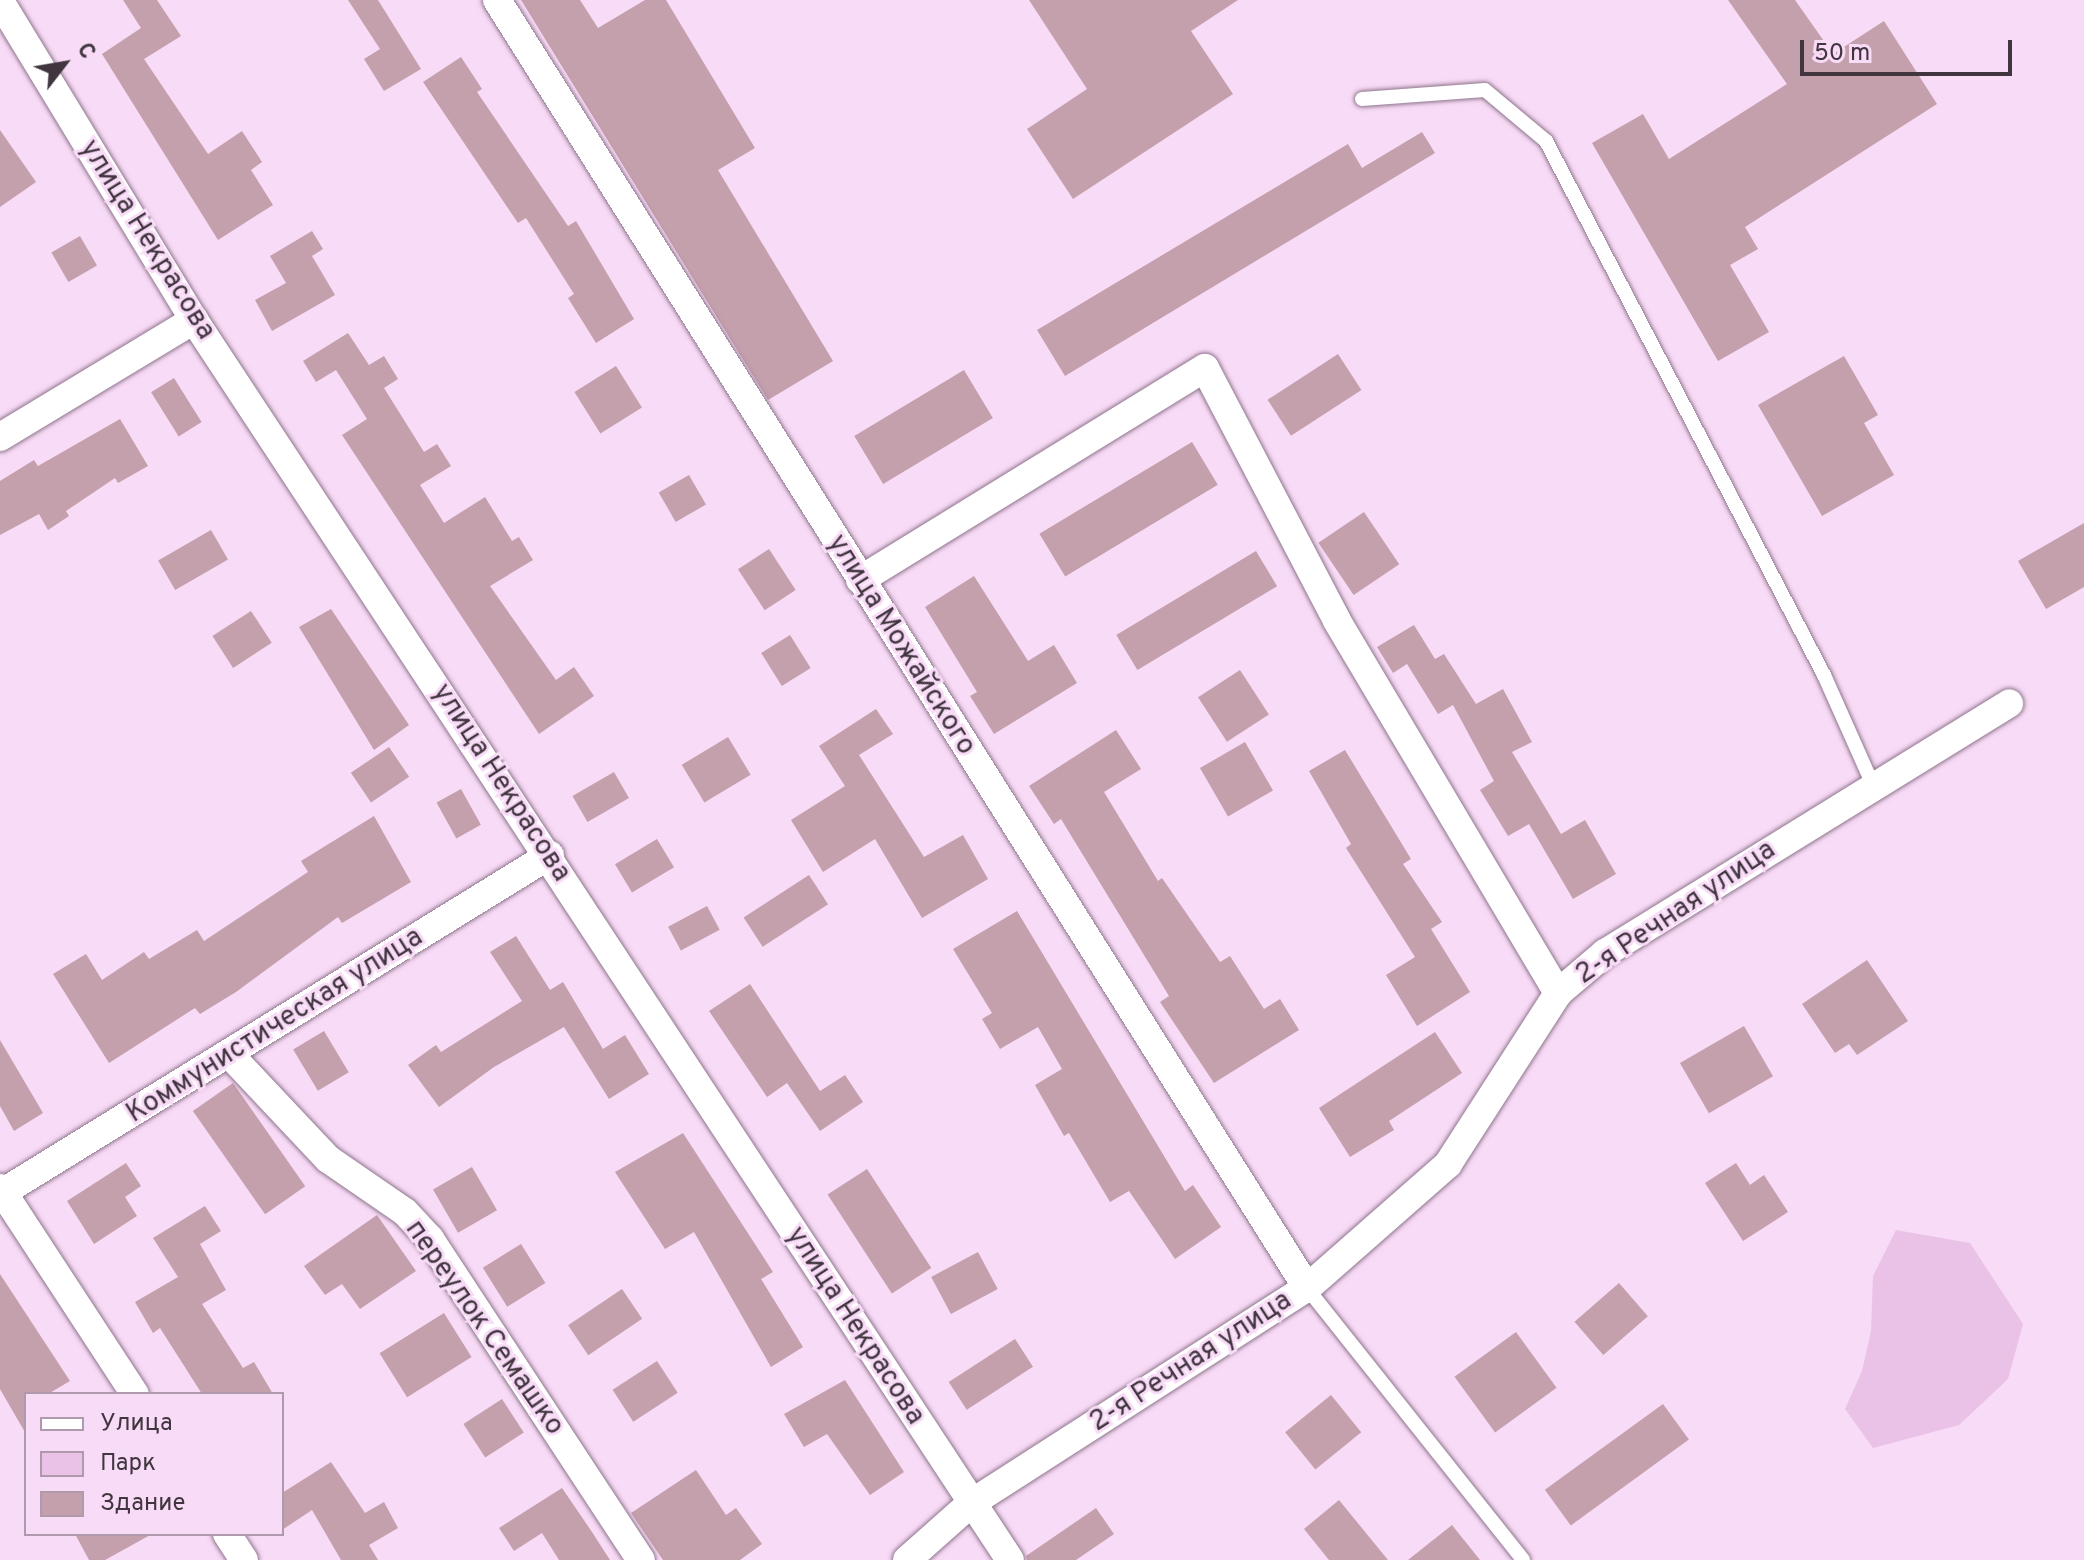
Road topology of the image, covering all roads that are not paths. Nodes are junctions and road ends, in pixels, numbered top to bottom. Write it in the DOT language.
graph roads {
  1 [pos="497,0"];
  2 [pos="0,1"];
  3 [pos="1362,99"];
  4 [pos="194,320"];
  5 [pos="0,437"];
  6 [pos="860,580"];
  7 [pos="2009,703"];
  8 [pos="1873,785"];
  9 [pos="550,855"];
  10 [pos="1558,993"];
  11 [pos="230,1055"];
  12 [pos="1,1192"];
  13 [pos="1307,1288"];
  14 [pos="134,1392"];
  15 [pos="970,1504"];
  16 [pos="228,1536"];
  17 [pos="244,1560"];
  18 [pos="641,1560"];
  19 [pos="907,1560"];
  20 [pos="1010,1560"];
  21 [pos="1523,1560"];
  1 -- 6 [label="street, улица Можайского"];
  2 -- 4 [label="street, улица Некрасова"];
  3 -- 8 [label="lane"];
  4 -- 5 [label="street"];
  4 -- 9 [label="street, улица Некрасова"];
  6 -- 10 [label="street"];
  6 -- 13 [label="street, улица Можайского"];
  7 -- 8 [label="street, 2-я Речная улица"];
  8 -- 10 [label="street, 2-я Речная улица"];
  9 -- 11 [label="street, Коммунистическая улица"];
  9 -- 15 [label="street, улица Некрасова"];
  10 -- 13 [label="street, 2-я Речная улица"];
  11 -- 12 [label="street, Коммунистическая улица"];
  11 -- 18 [label="street, переулок Семашко"];
  12 -- 14 [label="street"];
  13 -- 15 [label="street, 2-я Речная улица"];
  13 -- 21 [label="lane"];
  15 -- 19 [label="street, 2-я Речная улица"];
  15 -- 20 [label="street, улица Некрасова"];
  16 -- 17 [label="street"];
}
